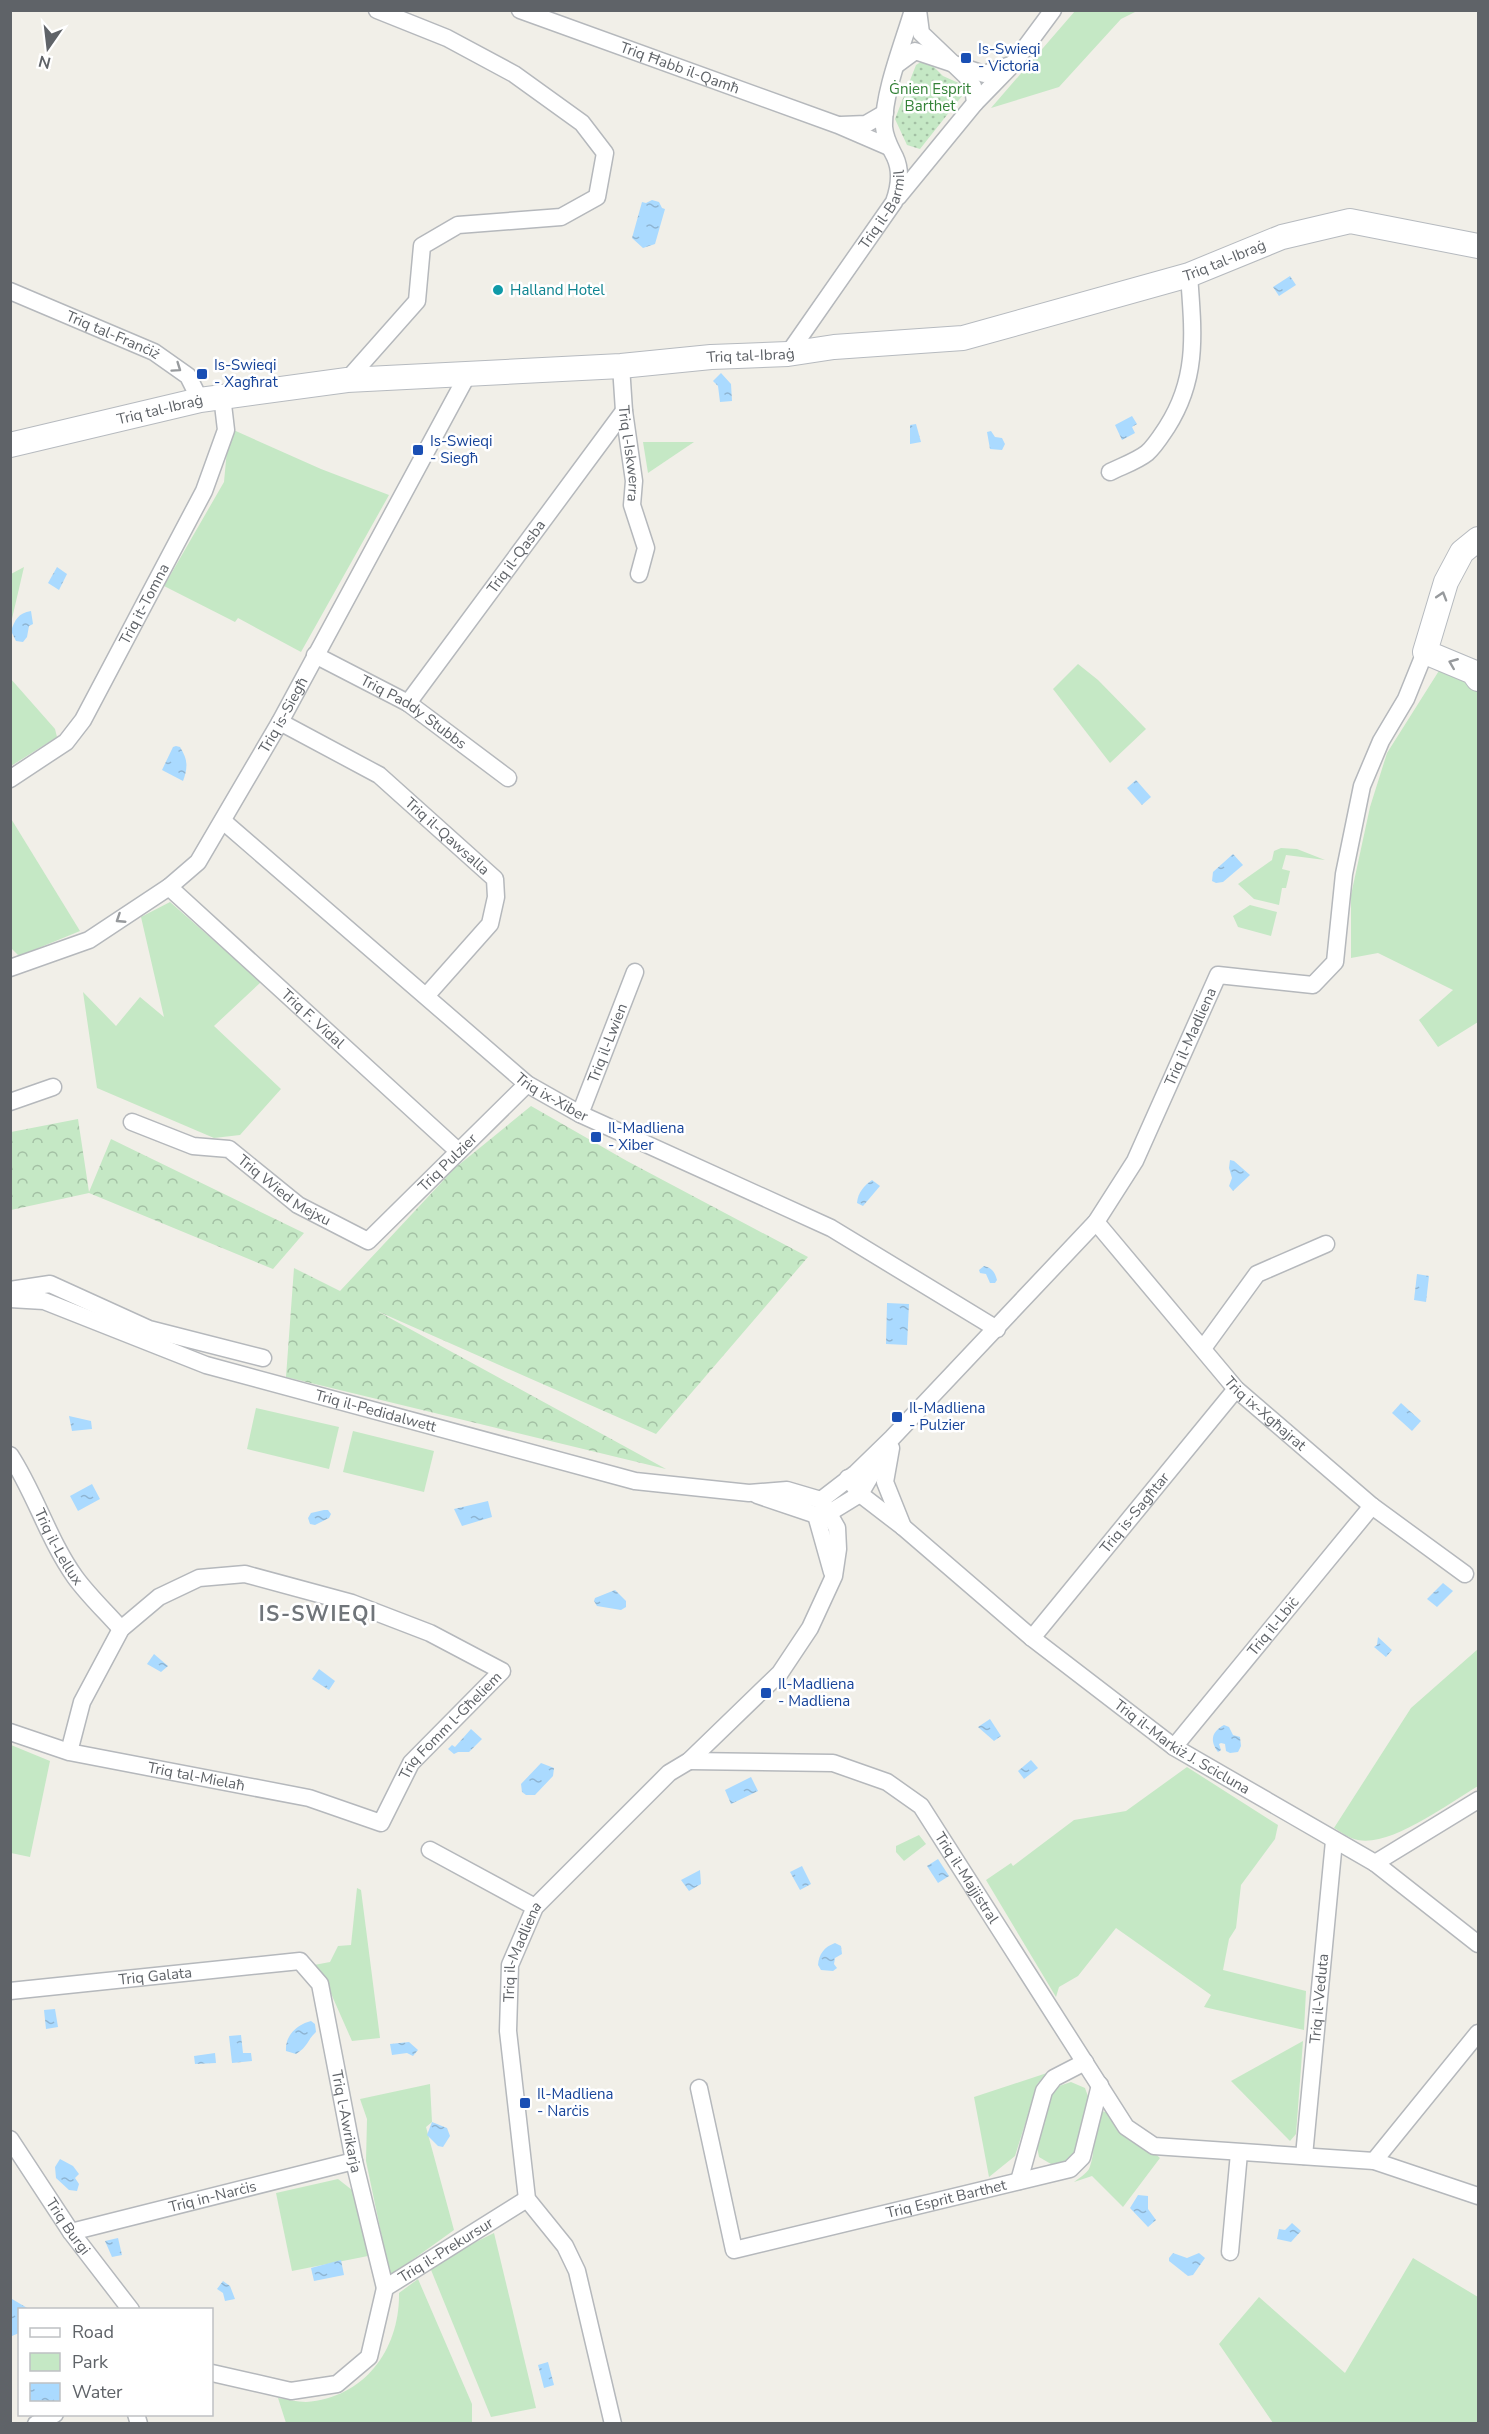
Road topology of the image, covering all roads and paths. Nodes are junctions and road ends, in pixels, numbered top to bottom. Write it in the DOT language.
graph roads {
  1 [pos="377,10"];
  2 [pos="520,10"];
  3 [pos="913,10"];
  4 [pos="918,10"];
  5 [pos="1053,10"];
  6 [pos="952,63"];
  7 [pos="1013,64"];
  8 [pos="896,65"];
  9 [pos="975,103"];
  10 [pos="885,113"];
  11 [pos="838,125"];
  12 [pos="892,153"];
  13 [pos="928,159"];
  14 [pos="894,202"];
  15 [pos="1479,246"];
  16 [pos="1189,275"];
  17 [pos="10,291"];
  18 [pos="788,354"];
  19 [pos="621,366"];
  20 [pos="468,374"];
  21 [pos="347,380"];
  22 [pos="211,398"];
  23 [pos="624,411"];
  24 [pos="10,445"];
  25 [pos="1110,472"];
  26 [pos="1479,539"];
  27 [pos="639,574"];
  28 [pos="1425,652"];
  29 [pos="315,655"];
  30 [pos="1479,679"];
  31 [pos="408,703"];
  32 [pos="280,722"];
  33 [pos="508,778"];
  34 [pos="10,779"];
  35 [pos="223,821"];
  36 [pos="169,887"];
  37 [pos="10,968"];
  38 [pos="634,972"];
  39 [pos="427,995"];
  40 [pos="527,1084"];
  41 [pos="53,1087"];
  42 [pos="10,1102"];
  43 [pos="580,1114"];
  44 [pos="132,1122"];
  45 [pos="458,1150"];
  46 [pos="1096,1222"];
  47 [pos="368,1242"];
  48 [pos="1326,1244"];
  49 [pos="10,1290"];
  50 [pos="10,1299"];
  51 [pos="997,1329"];
  52 [pos="1204,1347"];
  53 [pos="263,1359"];
  54 [pos="1236,1389"];
  55 [pos="892,1438"];
  56 [pos="10,1455"];
  57 [pos="858,1482"];
  58 [pos="891,1496"];
  59 [pos="1372,1506"];
  60 [pos="822,1509"];
  61 [pos="903,1527"];
  62 [pos="1465,1574"];
  63 [pos="121,1629"];
  64 [pos="1032,1638"];
  65 [pos="10,1732"];
  66 [pos="1174,1747"];
  67 [pos="69,1752"];
  68 [pos="689,1761"];
  69 [pos="1479,1800"];
  70 [pos="381,1823"];
  71 [pos="1334,1841"];
  72 [pos="430,1851"];
  73 [pos="1375,1863"];
  74 [pos="535,1907"];
  75 [pos="1479,1944"];
  76 [pos="300,1960"];
  77 [pos="10,1991"];
  78 [pos="1479,2033"];
  79 [pos="1085,2062"];
  80 [pos="1100,2085"];
  81 [pos="699,2088"];
  82 [pos="10,2139"];
  83 [pos="1239,2153"];
  84 [pos="1304,2157"];
  85 [pos="354,2161"];
  86 [pos="1374,2161"];
  87 [pos="1019,2181"];
  88 [pos="1479,2196"];
  89 [pos="527,2199"];
  90 [pos="71,2232"];
  91 [pos="1230,2252"];
  92 [pos="385,2288"];
  93 [pos="129,2308"];
  94 [pos="213,2373"];
  95 [pos="53,2416"];
  96 [pos="36,2424"];
  97 [pos="613,2424"];
  1 -- 21 [label="street"];
  2 -- 11 [label="street, Triq Ħabb il-Qamħ"];
  3 -- 8 [label="street, Triq il-Barmil"];
  4 -- 6 [label="street"];
  5 -- 7 [label="street"];
  6 -- 7 [label="street"];
  6 -- 8 [label="street"];
  6 -- 9 [label="street"];
  7 -- 9 [label="street"];
  8 -- 10 [label="street, Triq il-Barmil"];
  9 -- 13 [label="street"];
  10 -- 11 [label="street, Triq Ħabb il-Qamħ"];
  10 -- 12 [label="street, Triq il-Barmil"];
  11 -- 12 [label="street, Triq Ħabb il-Qamħ"];
  12 -- 13 [label="street"];
  12 -- 14 [label="street, Triq il-Barmil"];
  13 -- 14 [label="street"];
  14 -- 18 [label="street, Triq il-Barmil"];
  15 -- 16 [label="main road, Triq tal-Ibraġ"];
  16 -- 18 [label="main road, Triq tal-Ibraġ"];
  16 -- 25 [label="street"];
  17 -- 22 [label="street, Triq tal-Franċiż, one-way"];
  18 -- 19 [label="main road, Triq tal-Ibraġ"];
  19 -- 20 [label="main road, Triq tal-Ibraġ"];
  19 -- 23 [label="street, Triq l-Iskwerra"];
  20 -- 21 [label="main road, Triq tal-Ibraġ"];
  20 -- 29 [label="street, Triq is-Siegħ"];
  21 -- 22 [label="main road, Triq tal-Ibraġ"];
  22 -- 24 [label="main road, Triq tal-Ibraġ"];
  22 -- 34 [label="street, Triq it-Tomna"];
  23 -- 27 [label="street, Triq l-Iskwerra"];
  23 -- 31 [label="street, Triq il-Qasba"];
  28 -- 26 [label="main road, Triq il-Madliena, one-way"];
  30 -- 28 [label="main road, one-way"];
  28 -- 46 [label="street, Triq il-Madliena"];
  29 -- 31 [label="street, Triq Paddy Stubbs"];
  29 -- 32 [label="street, Triq is-Siegħ"];
  31 -- 33 [label="street, Triq Paddy Stubbs"];
  32 -- 35 [label="street, Triq is-Siegħ"];
  32 -- 39 [label="street, Triq il-Qawsalla"];
  35 -- 36 [label="street, Triq is-Siegħ"];
  35 -- 39 [label="street, Triq ix-Xiber"];
  36 -- 37 [label="street, Triq is-Siegħ, one-way"];
  36 -- 45 [label="street, Triq F. Vidal"];
  38 -- 43 [label="street, Triq il-Lwien"];
  39 -- 40 [label="street, Triq ix-Xiber"];
  40 -- 43 [label="street, Triq ix-Xiber"];
  40 -- 45 [label="street, Triq Pulzier"];
  41 -- 42 [label="street"];
  43 -- 51 [label="street, Triq ix-Xiber"];
  44 -- 47 [label="street, Triq Wied Mejxu"];
  45 -- 47 [label="street, Triq Pulzier"];
  46 -- 51 [label="street, Triq il-Madliena"];
  46 -- 52 [label="street, Triq ix-Xgħajrat"];
  48 -- 52 [label="street"];
  49 -- 53 [label="street"];
  50 -- 60 [label="street, Triq il-Pedidalwett"];
  51 -- 55 [label="street, Triq il-Madliena"];
  52 -- 54 [label="street, Triq ix-Xgħajrat"];
  54 -- 59 [label="street, Triq ix-Xgħajrat"];
  54 -- 64 [label="street, Triq is-Sagħtar"];
  55 -- 57 [label="street, Triq il-Madliena"];
  55 -- 58 [label="street, Triq il-Markiż J. Scicluna"];
  56 -- 63 [label="street, Triq il-Lellux"];
  57 -- 58 [label="street"];
  57 -- 60 [label="street, Triq il-Madliena"];
  57 -- 61 [label="street, Triq il-Markiż J. Scicluna"];
  58 -- 61 [label="street, Triq il-Markiż J. Scicluna"];
  59 -- 62 [label="street, Triq ix-Xgħajrat"];
  59 -- 66 [label="street, Triq il-Lbiċ"];
  60 -- 68 [label="street, Triq il-Madliena"];
  61 -- 64 [label="street, Triq il-Markiż J. Scicluna"];
  63 -- 67 [label="street, Triq Fomm l-Għeliem"];
  63 -- 70 [label="street, Triq Fomm l-Għeliem"];
  64 -- 66 [label="street, Triq il-Markiż J. Scicluna"];
  65 -- 67 [label="street, Triq tal-Mielaħ"];
  66 -- 71 [label="street, Triq il-Markiż J. Scicluna"];
  67 -- 70 [label="street, Triq tal-Mielaħ"];
  68 -- 74 [label="street, Triq il-Madliena"];
  68 -- 79 [label="street, Triq il-Majjistral"];
  69 -- 73 [label="street"];
  71 -- 73 [label="street, Triq il-Markiż J. Scicluna"];
  71 -- 84 [label="street, Triq il-Veduta"];
  72 -- 74 [label="street"];
  73 -- 75 [label="street, Triq il-Markiż J. Scicluna"];
  74 -- 89 [label="street, Triq il-Madliena"];
  76 -- 77 [label="street, Triq Galata"];
  76 -- 85 [label="street, Triq l-Awrikarja"];
  78 -- 86 [label="street"];
  79 -- 80 [label="street, Triq il-Majjistral"];
  79 -- 87 [label="street"];
  80 -- 83 [label="street, Triq il-Majjistral"];
  80 -- 87 [label="street, Triq Esprit Barthet"];
  81 -- 87 [label="street, Triq Esprit Barthet"];
  82 -- 90 [label="street, Triq Burgi"];
  83 -- 84 [label="street"];
  83 -- 91 [label="street"];
  84 -- 86 [label="street"];
  85 -- 90 [label="street, Triq in-Narċis"];
  85 -- 92 [label="street, Triq l-Awrikarja"];
  86 -- 88 [label="street"];
  89 -- 92 [label="street, Triq il-Prekursur"];
  89 -- 97 [label="street"];
  90 -- 93 [label="street, Triq Burgi"];
  92 -- 94 [label="street, Triq il-Prekursur"];
  95 -- 96 [label="street"];
}
